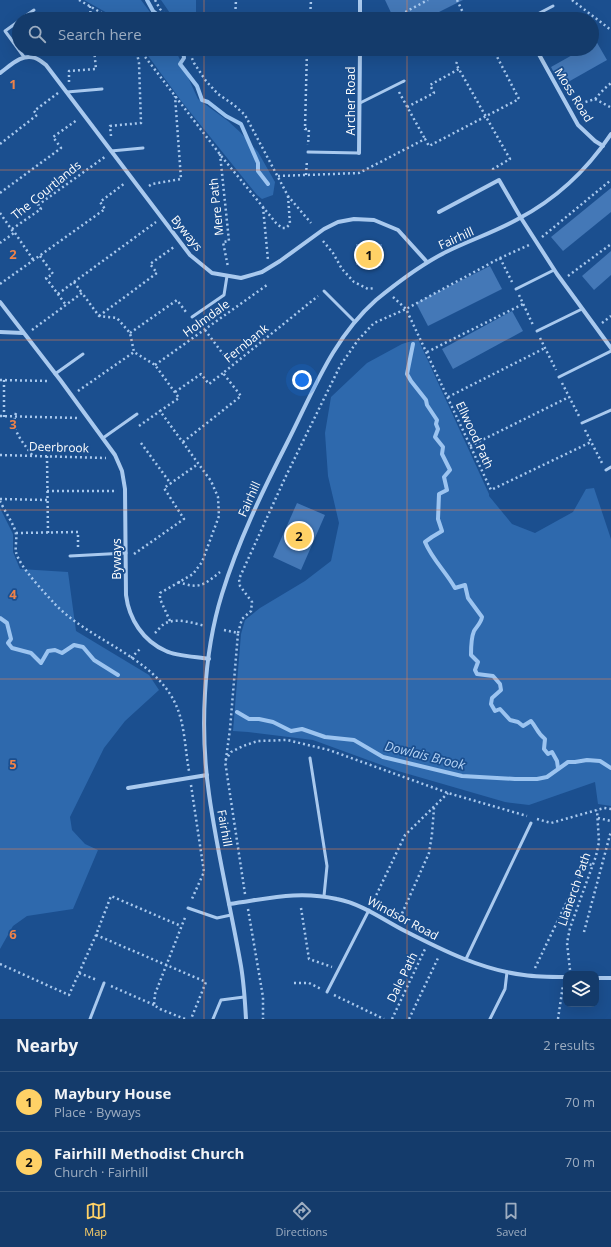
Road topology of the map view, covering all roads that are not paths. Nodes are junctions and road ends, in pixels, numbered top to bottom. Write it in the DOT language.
graph roads {
  1 [pos="360,0"];
  2 [pos="553,6"];
  3 [pos="34,10"];
  4 [pos="31,12"];
  5 [pos="360,12"];
  6 [pos="541,12"];
  7 [pos="12,26"];
  8 [pos="12,41"];
  9 [pos="360,56"];
  10 [pos="540,56"];
  11 [pos="24,57"];
  12 [pos="0,73"];
  13 [pos="404,81"];
  14 [pos="102,89"];
  15 [pos="65,91"];
  16 [pos="360,104"];
  17 [pos="611,134"];
  18 [pos="603,146"];
  19 [pos="143,148"];
  20 [pos="111,151"];
  21 [pos="308,152"];
  22 [pos="359,153"];
  23 [pos="439,212"];
  24 [pos="521,218"];
  25 [pos="427,262"];
  26 [pos="554,270"];
  27 [pos="229,276"];
  28 [pos="516,289"];
  29 [pos="324,291"];
  30 [pos="0,302"];
  31 [pos="582,309"];
  32 [pos="190,316"];
  33 [pos="355,322"];
  34 [pos="536,331"];
  35 [pos="0,332"];
  36 [pos="24,334"];
  37 [pos="611,350"];
  38 [pos="84,354"];
  39 [pos="55,374"];
  40 [pos="559,377"];
  41 [pos="611,410"];
  42 [pos="137,414"];
  43 [pos="582,423"];
  44 [pos="103,438"];
  45 [pos="611,467"];
  46 [pos="606,470"];
  47 [pos="126,553"];
  48 [pos="70,556"];
  49 [pos="209,659"];
  50 [pos="310,758"];
  51 [pos="207,774"];
  52 [pos="128,788"];
  53 [pos="531,823"];
  54 [pos="324,896"];
  55 [pos="229,904"];
  56 [pos="188,908"];
  57 [pos="369,910"];
  58 [pos="231,915"];
  59 [pos="466,959"];
  60 [pos="507,972"];
  61 [pos="563,977"];
  62 [pos="599,978"];
  63 [pos="611,978"];
  64 [pos="104,983"];
  65 [pos="327,992"];
  66 [pos="244,997"];
  67 [pos="90,1019"];
  68 [pos="213,1019"];
  69 [pos="246,1019"];
  70 [pos="490,1019"];
  1 -- 5 [label="street"];
  2 -- 6 [label="lane"];
  3 -- 4 [label="lane"];
  7 -- 8 [label="lane"];
  9 -- 16 [label="street, Archer Road"];
  10 -- 18 [label="street, Moss Road"];
  11 -- 12 [label="street"];
  11 -- 15 [label="street, Byways"];
  13 -- 16 [label="lane"];
  14 -- 15 [label="lane"];
  15 -- 20 [label="street, Byways"];
  16 -- 22 [label="street, Archer Road"];
  17 -- 18 [label="street, Fairhill"];
  18 -- 24 [label="street, Fairhill"];
  19 -- 20 [label="lane"];
  20 -- 27 [label="street, Byways"];
  21 -- 22 [label="lane"];
  23 -- 24 [label="street"];
  24 -- 25 [label="street, Fairhill"];
  24 -- 26 [label="street"];
  25 -- 27 [label="street, Byways"];
  25 -- 33 [label="street, Fairhill"];
  26 -- 28 [label="lane"];
  26 -- 31 [label="street"];
  27 -- 32 [label="lane"];
  29 -- 33 [label="lane"];
  30 -- 36 [label="street, Byways"];
  31 -- 34 [label="lane"];
  31 -- 37 [label="street"];
  33 -- 49 [label="street, Fairhill"];
  35 -- 36 [label="street"];
  36 -- 39 [label="street, Byways"];
  37 -- 40 [label="lane"];
  38 -- 39 [label="lane"];
  39 -- 44 [label="street, Byways"];
  41 -- 43 [label="lane"];
  42 -- 44 [label="lane"];
  44 -- 47 [label="street, Byways"];
  45 -- 46 [label="lane"];
  47 -- 48 [label="lane"];
  47 -- 49 [label="street, Byways"];
  49 -- 51 [label="street, Fairhill"];
  50 -- 54 [label="lane"];
  51 -- 52 [label="street"];
  51 -- 55 [label="street, Fairhill"];
  53 -- 59 [label="lane"];
  54 -- 55 [label="street, Windsor Road"];
  54 -- 57 [label="street, Windsor Road"];
  55 -- 58 [label="street, Fairhill"];
  56 -- 58 [label="lane"];
  57 -- 59 [label="street, Windsor Road"];
  57 -- 65 [label="lane"];
  58 -- 66 [label="street, Fairhill"];
  59 -- 60 [label="street, Windsor Road"];
  60 -- 61 [label="street, Windsor Road"];
  60 -- 70 [label="lane"];
  62 -- 63 [label="street"];
  64 -- 67 [label="lane"];
  66 -- 68 [label="lane"];
  66 -- 69 [label="street, Fairhill"];
}
